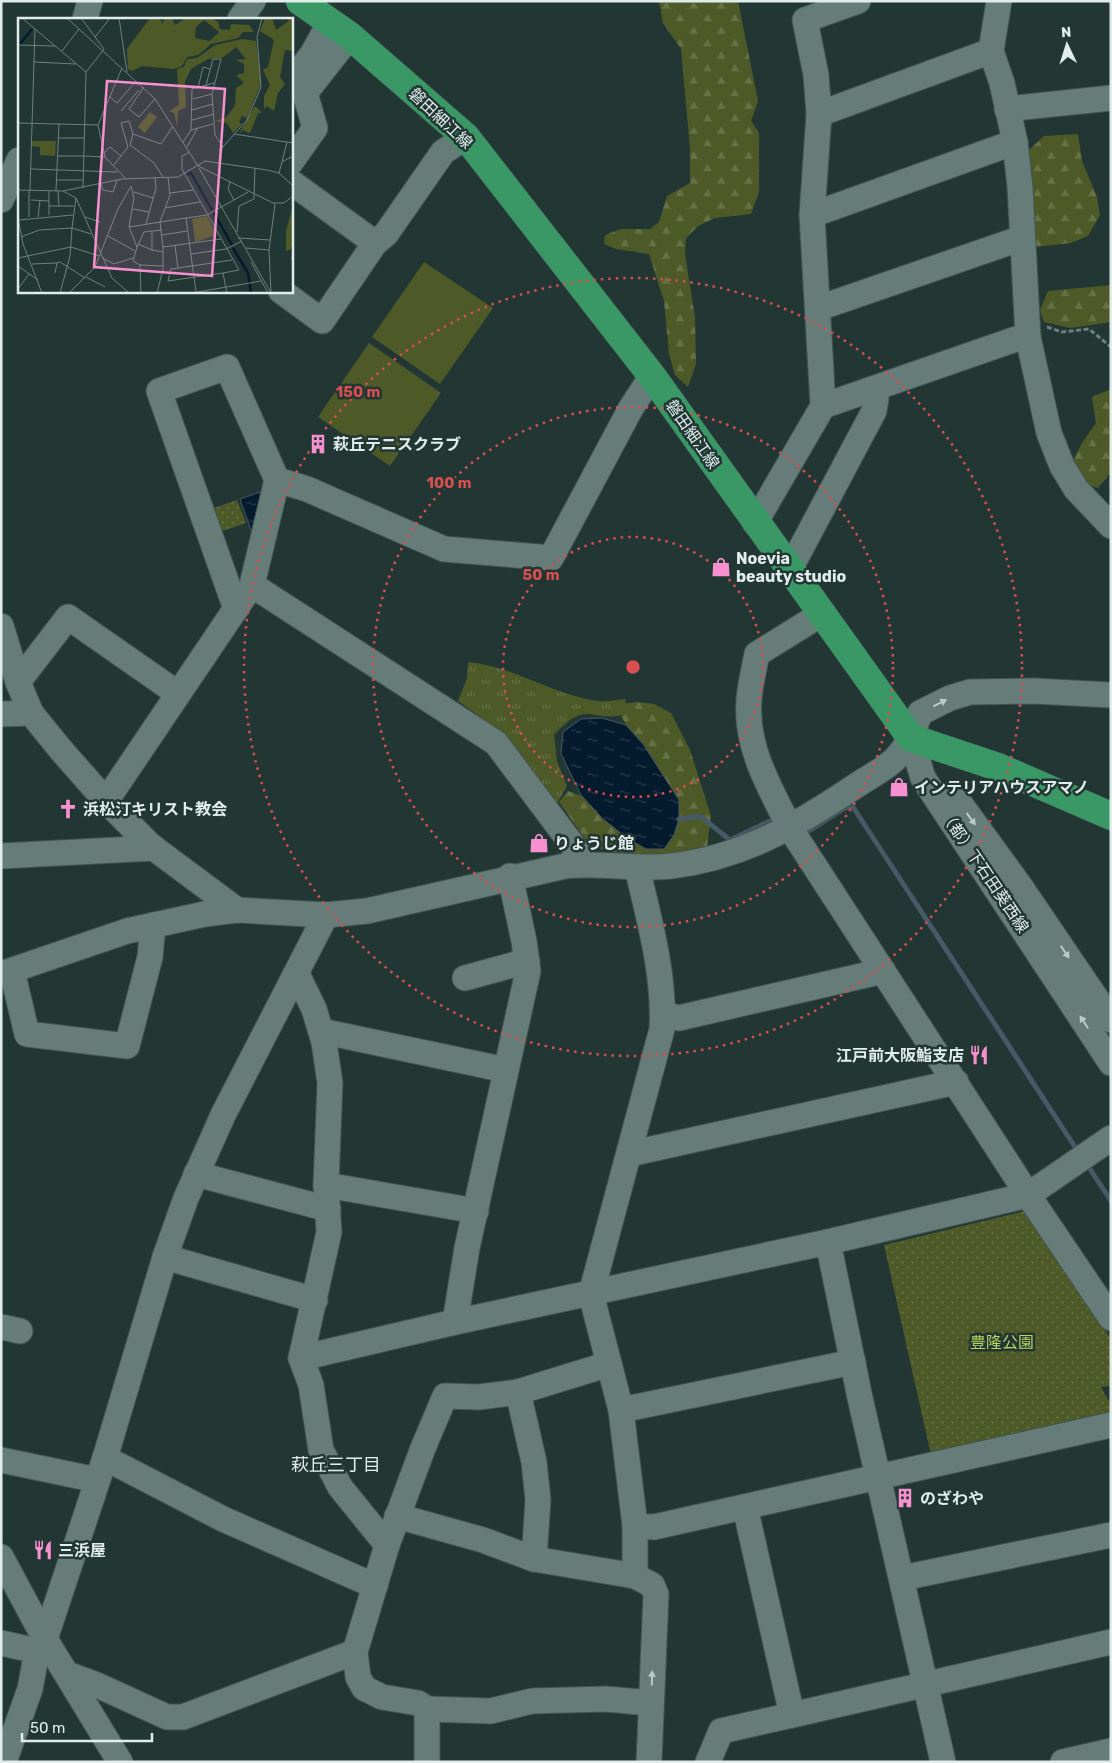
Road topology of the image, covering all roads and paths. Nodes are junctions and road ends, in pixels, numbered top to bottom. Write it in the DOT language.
graph roads {
  1 [pos="90,1"];
  2 [pos="253,1"];
  3 [pos="300,1"];
  4 [pos="857,1"];
  5 [pos="999,1"];
  6 [pos="804,10"];
  7 [pos="86,18"];
  8 [pos="241,18"];
  9 [pos="340,29"];
  10 [pos="991,51"];
  11 [pos="292,81"];
  12 [pos="1111,98"];
  13 [pos="1007,109"];
  14 [pos="819,114"];
  15 [pos="466,138"];
  16 [pos="1015,142"];
  17 [pos="292,161"];
  18 [pos="18,162"];
  19 [pos="292,183"];
  20 [pos="1,200"];
  21 [pos="812,215"];
  22 [pos="1022,238"];
  23 [pos="375,243"];
  24 [pos="282,292"];
  25 [pos="819,308"];
  26 [pos="1028,327"];
  27 [pos="1111,347"];
  28 [pos="652,376"];
  29 [pos="873,389"];
  30 [pos="823,406"];
  31 [pos="277,480"];
  32 [pos="755,523"];
  33 [pos="1111,526"];
  34 [pos="790,569"];
  35 [pos="252,585"];
  36 [pos="236,609"];
  37 [pos="823,613"];
  38 [pos="1,626"];
  39 [pos="18,682"];
  40 [pos="177,693"];
  41 [pos="1111,694"];
  42 [pos="31,713"];
  43 [pos="1,714"];
  44 [pos="911,738"];
  45 [pos="106,801"];
  46 [pos="1111,816"];
  47 [pos="790,828"];
  48 [pos="154,848"];
  49 [pos="1,856"];
  50 [pos="586,863"];
  51 [pos="637,867"];
  52 [pos="510,876"];
  53 [pos="237,910"];
  54 [pos="326,914"];
  55 [pos="153,925"];
  56 [pos="526,961"];
  57 [pos="883,971"];
  58 [pos="6,972"];
  59 [pos="297,974"];
  60 [pos="465,978"];
  61 [pos="663,1014"];
  62 [pos="1111,1020"];
  63 [pos="321,1031"];
  64 [pos="1111,1063"];
  65 [pos="506,1070"];
  66 [pos="956,1082"];
  67 [pos="1111,1138"];
  68 [pos="629,1154"];
  69 [pos="196,1174"];
  70 [pos="326,1185"];
  71 [pos="1028,1195"];
  72 [pos="328,1210"];
  73 [pos="476,1211"];
  74 [pos="828,1242"];
  75 [pos="165,1257"];
  76 [pos="591,1294"];
  77 [pos="315,1300"];
  78 [pos="1111,1318"];
  79 [pos="455,1322"];
  80 [pos="302,1358"];
  81 [pos="853,1362"];
  82 [pos="609,1364"];
  83 [pos="518,1392"];
  84 [pos="621,1410"];
  85 [pos="1111,1425"];
  86 [pos="1,1460"];
  87 [pos="101,1469"];
  88 [pos="878,1478"];
  89 [pos="745,1507"];
  90 [pos="397,1516"];
  91 [pos="635,1526"];
  92 [pos="1111,1534"];
  93 [pos="388,1545"];
  94 [pos="1,1556"];
  95 [pos="534,1559"];
  96 [pos="635,1576"];
  97 [pos="902,1578"];
  98 [pos="375,1586"];
  99 [pos="1,1642"];
  100 [pos="1111,1642"];
  101 [pos="41,1645"];
  102 [pos="355,1652"];
  103 [pos="67,1674"];
  104 [pos="926,1684"];
  105 [pos="651,1703"];
  106 [pos="427,1709"];
  107 [pos="792,1715"];
  108 [pos="1111,1751"];
  109 [pos="4,1762"];
  110 [pos="120,1762"];
  111 [pos="427,1762"];
  112 [pos="649,1762"];
  113 [pos="708,1762"];
  114 [pos="943,1762"];
  115 [pos="1063,1762"];
  1 -- 7 [label="street"];
  2 -- 8 [label="street"];
  3 -- 9 [label="main road, 磐田細江線"];
  4 -- 6 [label="street"];
  5 -- 10 [label="street"];
  6 -- 14 [label="street"];
  9 -- 11 [label="street"];
  9 -- 15 [label="main road, 磐田細江線"];
  9 -- 17 [label="street"];
  10 -- 13 [label="street"];
  10 -- 14 [label="street"];
  12 -- 13 [label="street"];
  13 -- 16 [label="street"];
  14 -- 21 [label="street"];
  15 -- 23 [label="street"];
  15 -- 28 [label="main road, 磐田細江線"];
  16 -- 21 [label="street"];
  16 -- 22 [label="street"];
  18 -- 20 [label="street"];
  19 -- 23 [label="street"];
  21 -- 25 [label="street"];
  22 -- 25 [label="street"];
  22 -- 26 [label="street"];
  23 -- 24 [label="street"];
  25 -- 30 [label="street"];
  26 -- 27 [label="path"];
  26 -- 29 [label="street"];
  26 -- 33 [label="street"];
  28 -- 31 [label="street"];
  28 -- 32 [label="main road, 磐田細江線"];
  29 -- 30 [label="street"];
  29 -- 34 [label="street"];
  30 -- 32 [label="street"];
  31 -- 35 [label="street"];
  31 -- 36 [label="street"];
  32 -- 34 [label="main road, 磐田細江線"];
  34 -- 37 [label="main road, 磐田細江線"];
  35 -- 36 [label="street"];
  35 -- 50 [label="street"];
  36 -- 40 [label="street"];
  37 -- 44 [label="main road, 磐田細江線"];
  37 -- 47 [label="street"];
  38 -- 39 [label="street"];
  39 -- 40 [label="street"];
  39 -- 42 [label="street"];
  40 -- 45 [label="street"];
  44 -- 41 [label="street, one-way"];
  42 -- 43 [label="street"];
  42 -- 45 [label="street"];
  44 -- 46 [label="main road"];
  44 -- 47 [label="street"];
  44 -- 62 [label="street, （都）下石田葵西線, one-way"];
  64 -- 44 [label="street, （都）下石田葵西線, one-way"];
  45 -- 48 [label="street"];
  47 -- 51 [label="street"];
  47 -- 57 [label="street"];
  48 -- 49 [label="street"];
  48 -- 53 [label="street"];
  50 -- 51 [label="street"];
  50 -- 52 [label="street"];
  51 -- 61 [label="street"];
  52 -- 54 [label="street"];
  52 -- 56 [label="street"];
  53 -- 54 [label="street"];
  53 -- 55 [label="street"];
  54 -- 59 [label="street"];
  55 -- 58 [label="street"];
  55 -- 58 [label="street"];
  56 -- 60 [label="street"];
  56 -- 65 [label="street"];
  57 -- 61 [label="street"];
  57 -- 66 [label="street"];
  59 -- 63 [label="street"];
  59 -- 69 [label="street"];
  61 -- 68 [label="street"];
  63 -- 65 [label="street"];
  63 -- 70 [label="street"];
  65 -- 73 [label="street"];
  66 -- 68 [label="street"];
  66 -- 71 [label="street"];
  67 -- 71 [label="street"];
  68 -- 76 [label="street"];
  69 -- 72 [label="street"];
  69 -- 75 [label="street"];
  70 -- 72 [label="street"];
  70 -- 73 [label="street"];
  71 -- 74 [label="street"];
  71 -- 78 [label="street"];
  72 -- 77 [label="street"];
  73 -- 79 [label="street"];
  74 -- 76 [label="street"];
  74 -- 81 [label="street"];
  75 -- 77 [label="street"];
  75 -- 87 [label="street"];
  76 -- 79 [label="street"];
  76 -- 82 [label="street"];
  77 -- 80 [label="street"];
  79 -- 80 [label="street"];
  80 -- 93 [label="street"];
  81 -- 84 [label="street"];
  81 -- 88 [label="street"];
  82 -- 83 [label="street"];
  82 -- 84 [label="street"];
  83 -- 90 [label="street"];
  83 -- 95 [label="street"];
  84 -- 91 [label="street"];
  85 -- 88 [label="street"];
  86 -- 87 [label="street"];
  87 -- 98 [label="street"];
  87 -- 101 [label="street"];
  88 -- 89 [label="street"];
  88 -- 97 [label="street"];
  89 -- 91 [label="street"];
  89 -- 107 [label="street"];
  90 -- 93 [label="street"];
  90 -- 95 [label="street"];
  91 -- 96 [label="street"];
  92 -- 97 [label="street"];
  93 -- 98 [label="street"];
  94 -- 101 [label="street"];
  95 -- 96 [label="street"];
  105 -- 96 [label="street, one-way"];
  97 -- 104 [label="street"];
  98 -- 102 [label="street"];
  99 -- 101 [label="street"];
  100 -- 104 [label="street"];
  101 -- 103 [label="street"];
  101 -- 109 [label="street"];
  102 -- 103 [label="street"];
  102 -- 106 [label="street"];
  103 -- 110 [label="street"];
  104 -- 107 [label="street"];
  104 -- 114 [label="street"];
  105 -- 106 [label="street"];
  105 -- 112 [label="street"];
  106 -- 111 [label="street"];
  107 -- 113 [label="street"];
  108 -- 115 [label="street"];
}
